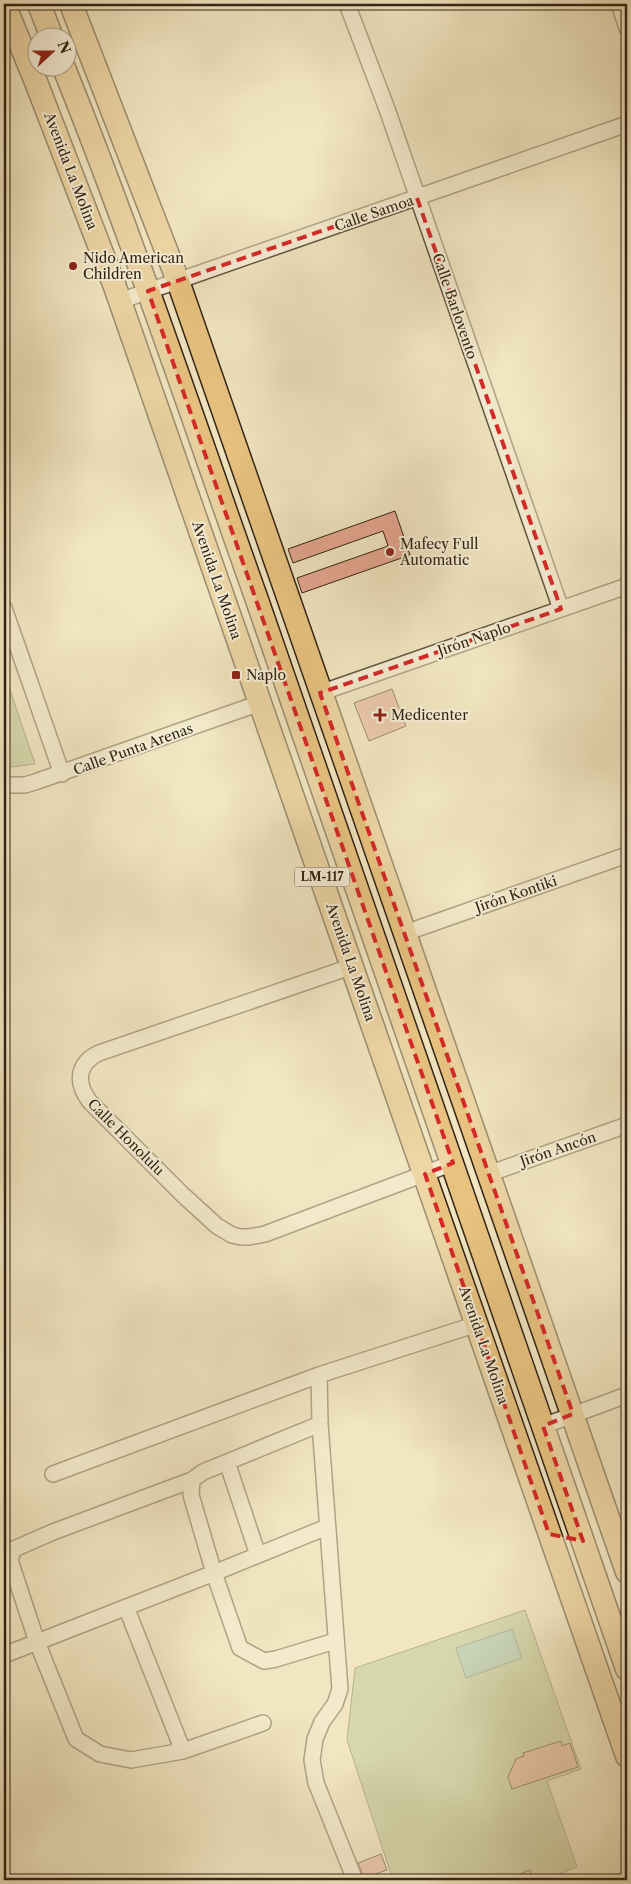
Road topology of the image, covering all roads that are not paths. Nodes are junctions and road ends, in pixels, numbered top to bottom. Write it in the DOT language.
graph roads {
  1 [pos="4,4"];
  2 [pos="39,4"];
  3 [pos="71,4"];
  4 [pos="347,4"];
  5 [pos="619,4"];
  6 [pos="48,28"];
  7 [pos="627,28"];
  8 [pos="68,78"];
  9 [pos="627,124"];
  10 [pos="417,198"];
  11 [pos="178,281"];
  12 [pos="148,291"];
  13 [pos="120,301"];
  14 [pos="627,586"];
  15 [pos="4,608"];
  16 [pos="561,609"];
  17 [pos="320,693"];
  18 [pos="260,703"];
  19 [pos="62,774"];
  20 [pos="4,785"];
  21 [pos="627,855"];
  22 [pos="405,933"];
  23 [pos="353,966"];
  24 [pos="627,1125"];
  25 [pos="453,1163"];
  26 [pos="425,1174"];
  27 [pos="488,1174"];
  28 [pos="477,1324"];
  29 [pos="319,1375"];
  30 [pos="627,1395"];
  31 [pos="573,1414"];
  32 [pos="320,1424"];
  33 [pos="543,1426"];
  34 [pos="227,1462"];
  35 [pos="53,1474"];
  36 [pos="192,1480"];
  37 [pos="327,1527"];
  38 [pos="549,1534"];
  39 [pos="583,1541"];
  40 [pos="258,1555"];
  41 [pos="627,1572"];
  42 [pos="214,1573"];
  43 [pos="126,1607"];
  44 [pos="36,1642"];
  45 [pos="335,1642"];
  46 [pos="4,1655"];
  47 [pos="627,1665"];
  48 [pos="263,1723"];
  49 [pos="182,1751"];
  50 [pos="627,1756"];
  51 [pos="355,1880"];
  1 -- 13 [label="main road, Avenida La Molina / LM-117"];
  2 -- 6 [label="main road"];
  3 -- 11 [label="main road"];
  4 -- 10 [label="street, Calle Barlovento"];
  5 -- 7 [label="street"];
  8 -- 12 [label="main road, LM-117"];
  9 -- 10 [label="street, Calle Samoa"];
  10 -- 11 [label="street, Calle Samoa"];
  10 -- 16 [label="street, Calle Barlovento"];
  11 -- 12 [label="street, Calle Samoa"];
  11 -- 17 [label="main road"];
  12 -- 13 [label="street, Calle Samoa"];
  12 -- 25 [label="main road, LM-117"];
  13 -- 18 [label="main road, Avenida La Molina / LM-117"];
  14 -- 16 [label="street, Jirón Naplo"];
  15 -- 19 [label="street"];
  16 -- 17 [label="street, Jirón Naplo"];
  17 -- 22 [label="main road"];
  18 -- 19 [label="street, Calle Punta Arenas"];
  18 -- 23 [label="main road, Avenida La Molina / LM-117"];
  19 -- 20 [label="street, Calle Punta Arenas"];
  21 -- 22 [label="street, Jirón Kontiki"];
  22 -- 27 [label="main road"];
  23 -- 26 [label="main road, Avenida La Molina / LM-117"];
  23 -- 26 [label="street, Calle Honolulu"];
  24 -- 27 [label="street, Jirón Ancón"];
  25 -- 26 [label="street, Calle Honolulu"];
  25 -- 33 [label="main road, LM-117"];
  26 -- 28 [label="main road, Avenida La Molina / LM-117"];
  27 -- 31 [label="main road"];
  28 -- 29 [label="street"];
  28 -- 38 [label="main road, Avenida La Molina / LM-117"];
  29 -- 32 [label="street"];
  29 -- 35 [label="street"];
  30 -- 31 [label="street"];
  31 -- 33 [label="street"];
  31 -- 41 [label="main road"];
  32 -- 34 [label="street"];
  32 -- 37 [label="street"];
  33 -- 39 [label="main road, LM-117"];
  34 -- 36 [label="street"];
  34 -- 40 [label="street"];
  36 -- 42 [label="street"];
  36 -- 44 [label="street"];
  37 -- 40 [label="street"];
  37 -- 45 [label="street"];
  38 -- 39 [label="main road"];
  38 -- 50 [label="main road, Avenida La Molina / LM-117"];
  39 -- 47 [label="main road, LM-117"];
  40 -- 42 [label="street"];
  42 -- 43 [label="street"];
  42 -- 45 [label="street"];
  43 -- 44 [label="street"];
  43 -- 49 [label="street"];
  44 -- 46 [label="street"];
  44 -- 49 [label="street"];
  45 -- 51 [label="street"];
  48 -- 49 [label="street"];
}
